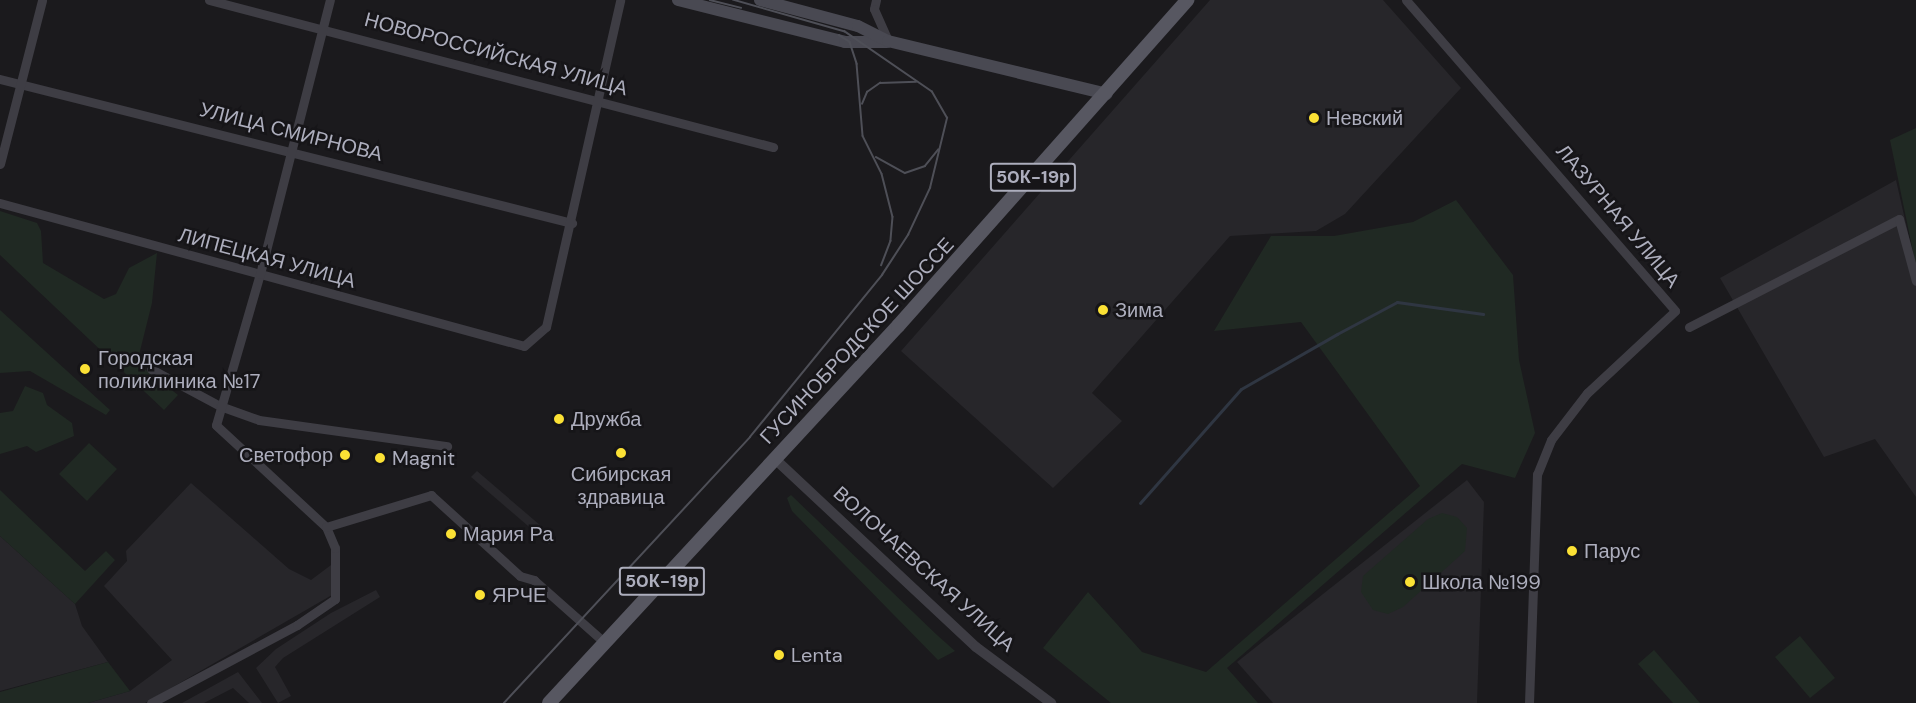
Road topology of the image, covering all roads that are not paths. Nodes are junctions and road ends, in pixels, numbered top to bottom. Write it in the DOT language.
graph roads {
  1 [pos="42,0"];
  2 [pos="209,0"];
  3 [pos="330,0"];
  4 [pos="620,0"];
  5 [pos="678,0"];
  6 [pos="760,0"];
  7 [pos="876,0"];
  8 [pos="1187,0"];
  9 [pos="1406,0"];
  10 [pos="323,27"];
  11 [pos="888,41"];
  12 [pos="0,79"];
  13 [pos="20,84"];
  14 [pos="1107,94"];
  15 [pos="596,99"];
  16 [pos="773,147"];
  17 [pos="290,150"];
  18 [pos="2,152"];
  19 [pos="0,164"];
  20 [pos="0,203"];
  21 [pos="572,223"];
  22 [pos="260,274"];
  23 [pos="1916,281"];
  24 [pos="1689,327"];
  25 [pos="151,369"];
  26 [pos="220,406"];
  27 [pos="447,446"];
  28 [pos="775,459"];
  29 [pos="326,527"];
  30 [pos="604,642"];
  31 [pos="151,703"];
  32 [pos="549,703"];
  33 [pos="1051,703"];
  34 [pos="1528,703"];
  1 -- 13 [label="street"];
  2 -- 10 [label="street, НОВОРОССИЙСКАЯ УЛИЦА"];
  3 -- 10 [label="street"];
  4 -- 15 [label="street"];
  5 -- 11 [label="main road"];
  6 -- 11 [label="main road"];
  7 -- 11 [label="street"];
  8 -- 14 [label="main road, ГУСИНОБРОДСКОЕ ШОССЕ / 50К-19р"];
  9 -- 34 [label="street, ЛАЗУРНАЯ УЛИЦА"];
  10 -- 15 [label="street, НОВОРОССИЙСКАЯ УЛИЦА"];
  10 -- 17 [label="street"];
  11 -- 14 [label="main road"];
  12 -- 13 [label="street, УЛИЦА СМИРНОВА"];
  13 -- 17 [label="street, УЛИЦА СМИРНОВА"];
  13 -- 18 [label="street"];
  14 -- 28 [label="main road, ГУСИНОБРОДСКОЕ ШОССЕ / 50К-19р"];
  15 -- 16 [label="street, НОВОРОССИЙСКАЯ УЛИЦА"];
  15 -- 21 [label="street"];
  17 -- 21 [label="street, УЛИЦА СМИРНОВА"];
  17 -- 22 [label="street"];
  18 -- 19 [label="street"];
  20 -- 22 [label="street, ЛИПЕЦКАЯ УЛИЦА"];
  21 -- 22 [label="street, ЛИПЕЦКАЯ УЛИЦА"];
  22 -- 26 [label="street"];
  23 -- 24 [label="street"];
  25 -- 26 [label="street"];
  26 -- 27 [label="street"];
  26 -- 29 [label="street"];
  28 -- 30 [label="main road, ГУСИНОБРОДСКОЕ ШОССЕ / 50К-19р"];
  28 -- 33 [label="street, ВОЛОЧАЕВСКАЯ УЛИЦА"];
  29 -- 30 [label="street"];
  29 -- 31 [label="street"];
  30 -- 32 [label="main road, ГУСИНОБРОДСКОЕ ШОССЕ / 50К-19р"];
}
